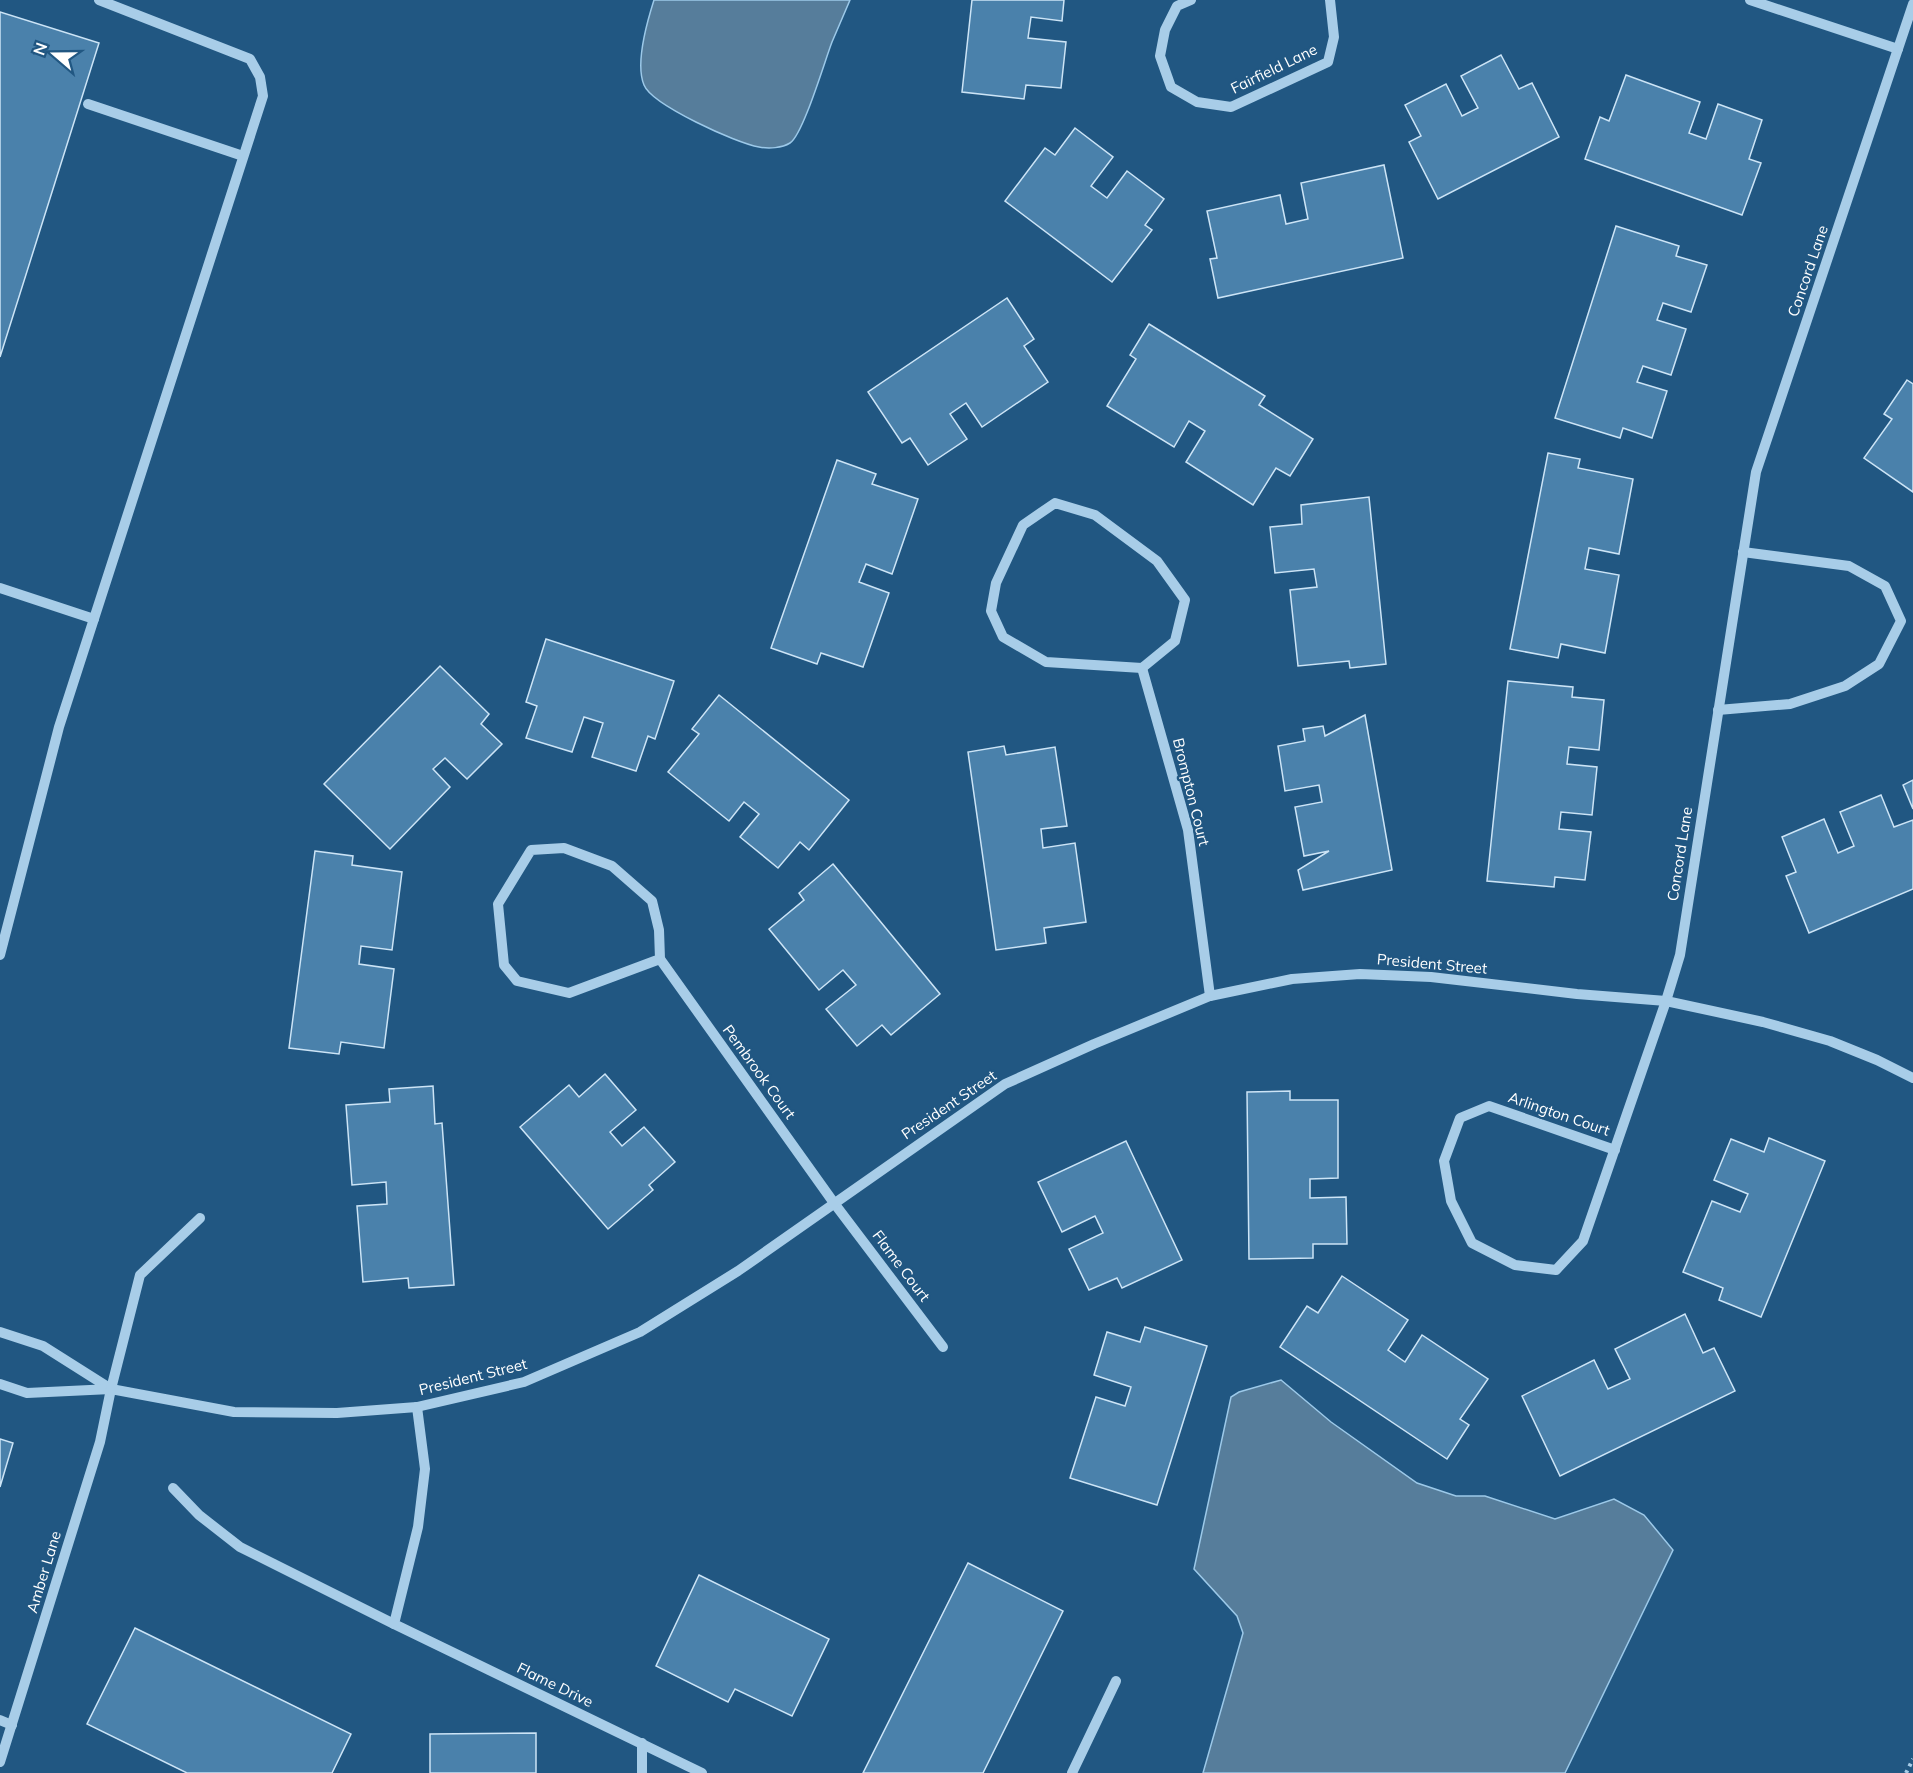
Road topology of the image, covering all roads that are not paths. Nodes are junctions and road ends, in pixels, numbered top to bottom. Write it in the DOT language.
graph roads {
  1 [pos="99,0"];
  2 [pos="1191,0"];
  3 [pos="1750,0"];
  4 [pos="1332,1"];
  5 [pos="1913,4"];
  6 [pos="1898,49"];
  7 [pos="88,104"];
  8 [pos="243,156"];
  9 [pos="1743,552"];
  10 [pos="0,588"];
  11 [pos="94,619"];
  12 [pos="1142,668"];
  13 [pos="1718,710"];
  14 [pos="0,956"];
  15 [pos="660,959"];
  16 [pos="1210,996"];
  17 [pos="1666,1001"];
  18 [pos="1913,1078"];
  19 [pos="1615,1150"];
  20 [pos="834,1203"];
  21 [pos="200,1218"];
  22 [pos="0,1332"];
  23 [pos="943,1347"];
  24 [pos="0,1384"];
  25 [pos="111,1389"];
  26 [pos="417,1407"];
  27 [pos="173,1488"];
  28 [pos="394,1624"];
  29 [pos="1116,1682"];
  30 [pos="0,1720"];
  31 [pos="12,1725"];
  32 [pos="642,1743"];
  33 [pos="0,1762"];
  34 [pos="642,1773"];
  35 [pos="702,1773"];
  36 [pos="1072,1773"];
  1 -- 8 [label="street"];
  2 -- 4 [label="street, Fairfield Lane"];
  3 -- 6 [label="street"];
  5 -- 6 [label="street, Concord Lane"];
  6 -- 9 [label="street, Concord Lane"];
  7 -- 8 [label="street"];
  8 -- 11 [label="street"];
  9 -- 13 [label="street, Concord Lane"];
  9 -- 13 [label="street"];
  10 -- 11 [label="street"];
  11 -- 14 [label="street"];
  12 -- 12 [label="street"];
  12 -- 16 [label="street, Brompton Court"];
  13 -- 17 [label="street, Concord Lane"];
  15 -- 15 [label="street"];
  15 -- 20 [label="street, Pembrook Court"];
  16 -- 17 [label="street, President Street"];
  16 -- 20 [label="street, President Street"];
  17 -- 18 [label="street, President Street"];
  17 -- 19 [label="street, Arlington Court"];
  19 -- 19 [label="street, Arlington Court"];
  20 -- 23 [label="street, Flame Court"];
  20 -- 26 [label="street, President Street"];
  21 -- 25 [label="street, Amber Lane"];
  22 -- 25 [label="street, President Street"];
  24 -- 25 [label="street, President Street"];
  25 -- 26 [label="street, President Street"];
  25 -- 31 [label="street, Amber Lane"];
  26 -- 28 [label="street"];
  27 -- 28 [label="street, Flame Drive"];
  28 -- 32 [label="street, Flame Drive"];
  29 -- 36 [label="street"];
  30 -- 31 [label="street"];
  31 -- 33 [label="street, Amber Lane"];
  32 -- 34 [label="street"];
  32 -- 35 [label="street, Flame Drive"];
}
